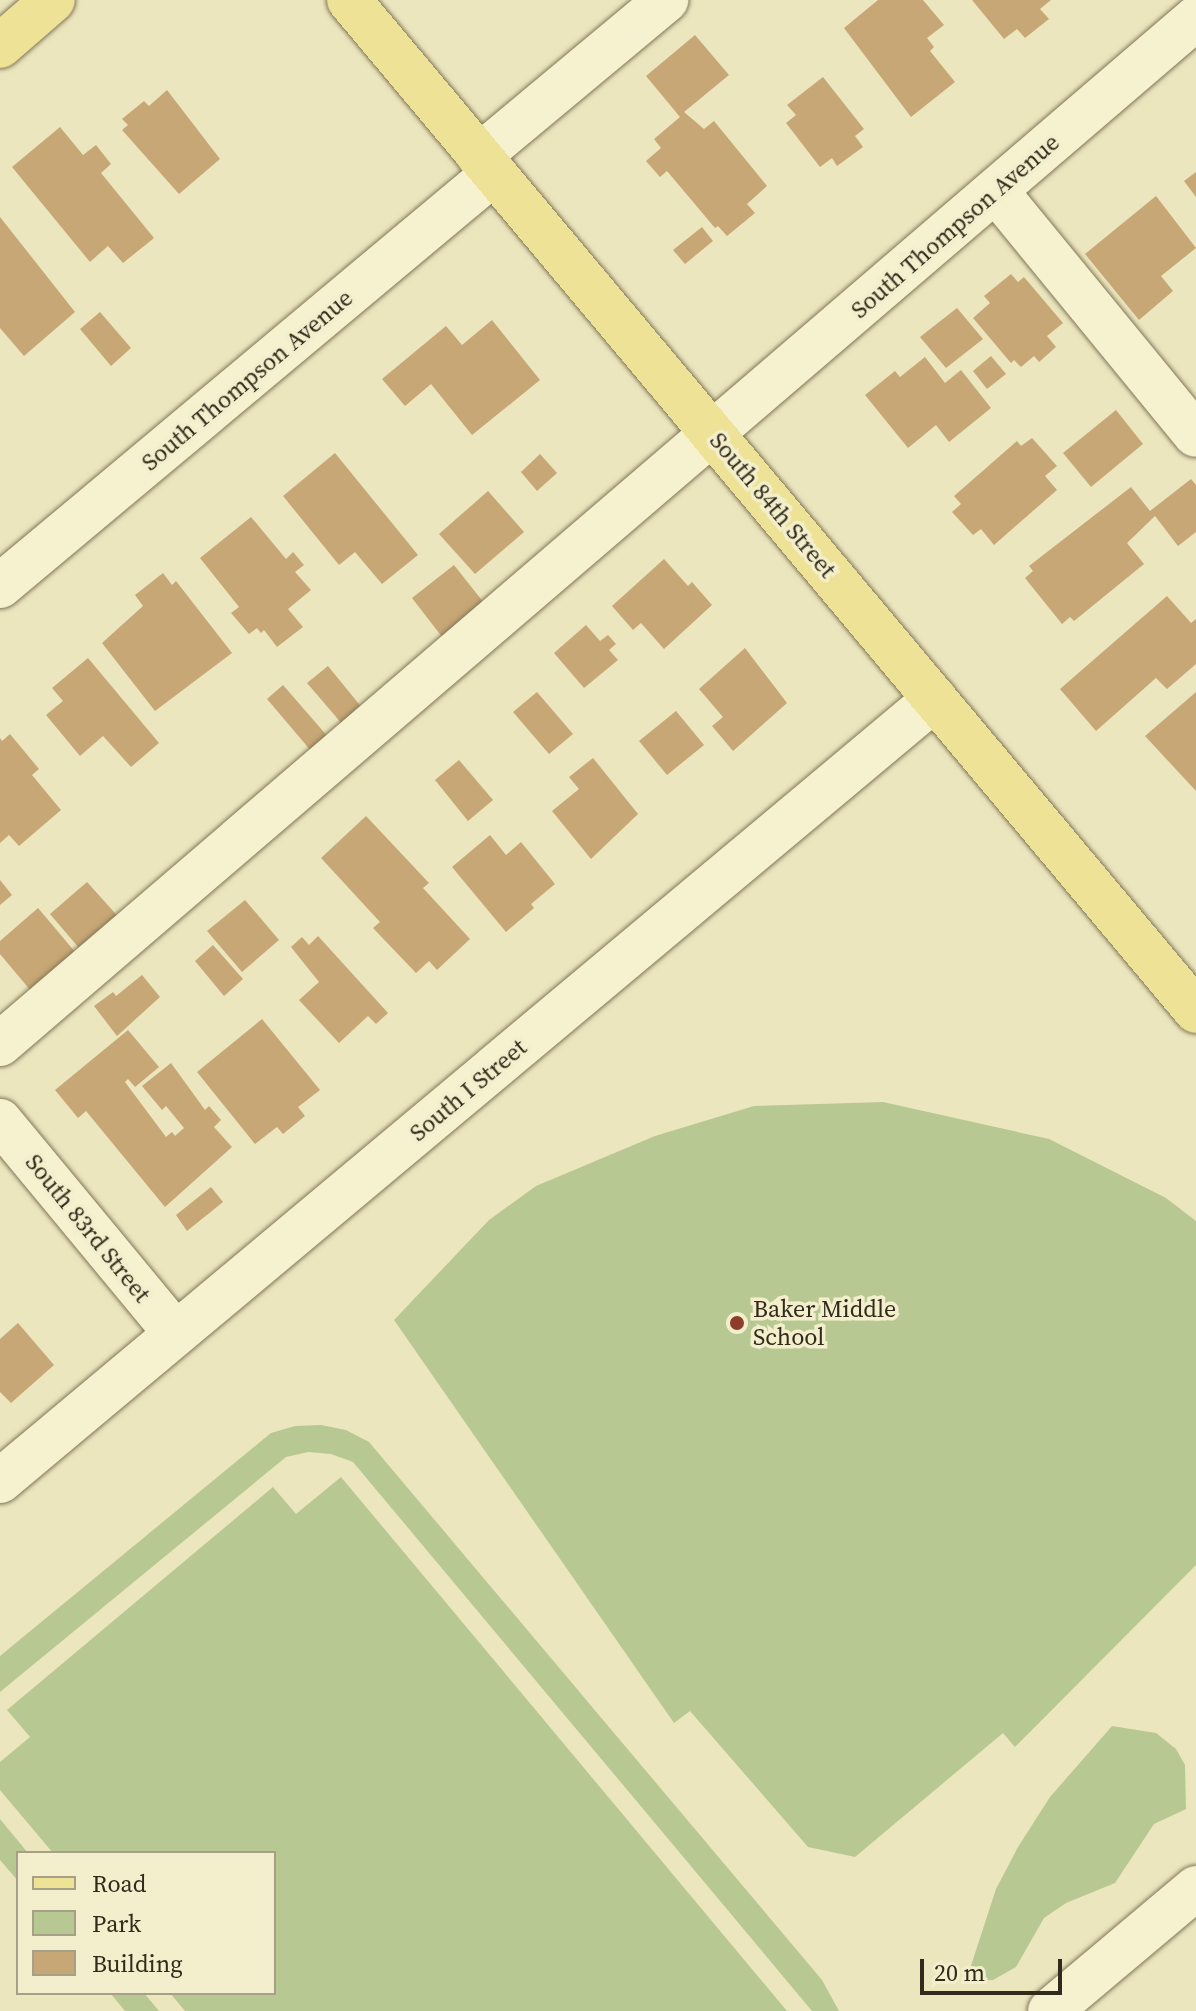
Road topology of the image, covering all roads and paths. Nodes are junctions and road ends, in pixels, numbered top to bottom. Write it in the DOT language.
graph roads {
  1 [pos="53,0"];
  2 [pos="349,0"];
  3 [pos="666,0"];
  4 [pos="1196,18"];
  5 [pos="0,46"];
  6 [pos="486,165"];
  7 [pos="996,191"];
  8 [pos="714,434"];
  9 [pos="1196,435"];
  10 [pos="0,586"];
  11 [pos="935,699"];
  12 [pos="1196,1011"];
  13 [pos="0,1044"];
  14 [pos="0,1121"];
  15 [pos="176,1334"];
  16 [pos="0,1481"];
  17 [pos="1196,1888"];
  18 [pos="1050,2011"];
  1 -- 5 [label="main road"];
  2 -- 6 [label="main road, South 84th Street"];
  3 -- 6 [label="street, South Thompson Avenue"];
  4 -- 7 [label="street, South Thompson Avenue"];
  6 -- 8 [label="main road, South 84th Street"];
  6 -- 10 [label="street, South Thompson Avenue"];
  7 -- 8 [label="street, South Thompson Avenue"];
  7 -- 9 [label="street"];
  8 -- 11 [label="main road, South 84th Street"];
  8 -- 13 [label="street, South Thompson Avenue"];
  11 -- 12 [label="main road, South 84th Street"];
  11 -- 15 [label="street, South I Street"];
  14 -- 15 [label="street, South 83rd Street"];
  15 -- 16 [label="street, South I Street"];
  17 -- 18 [label="street"];
}
